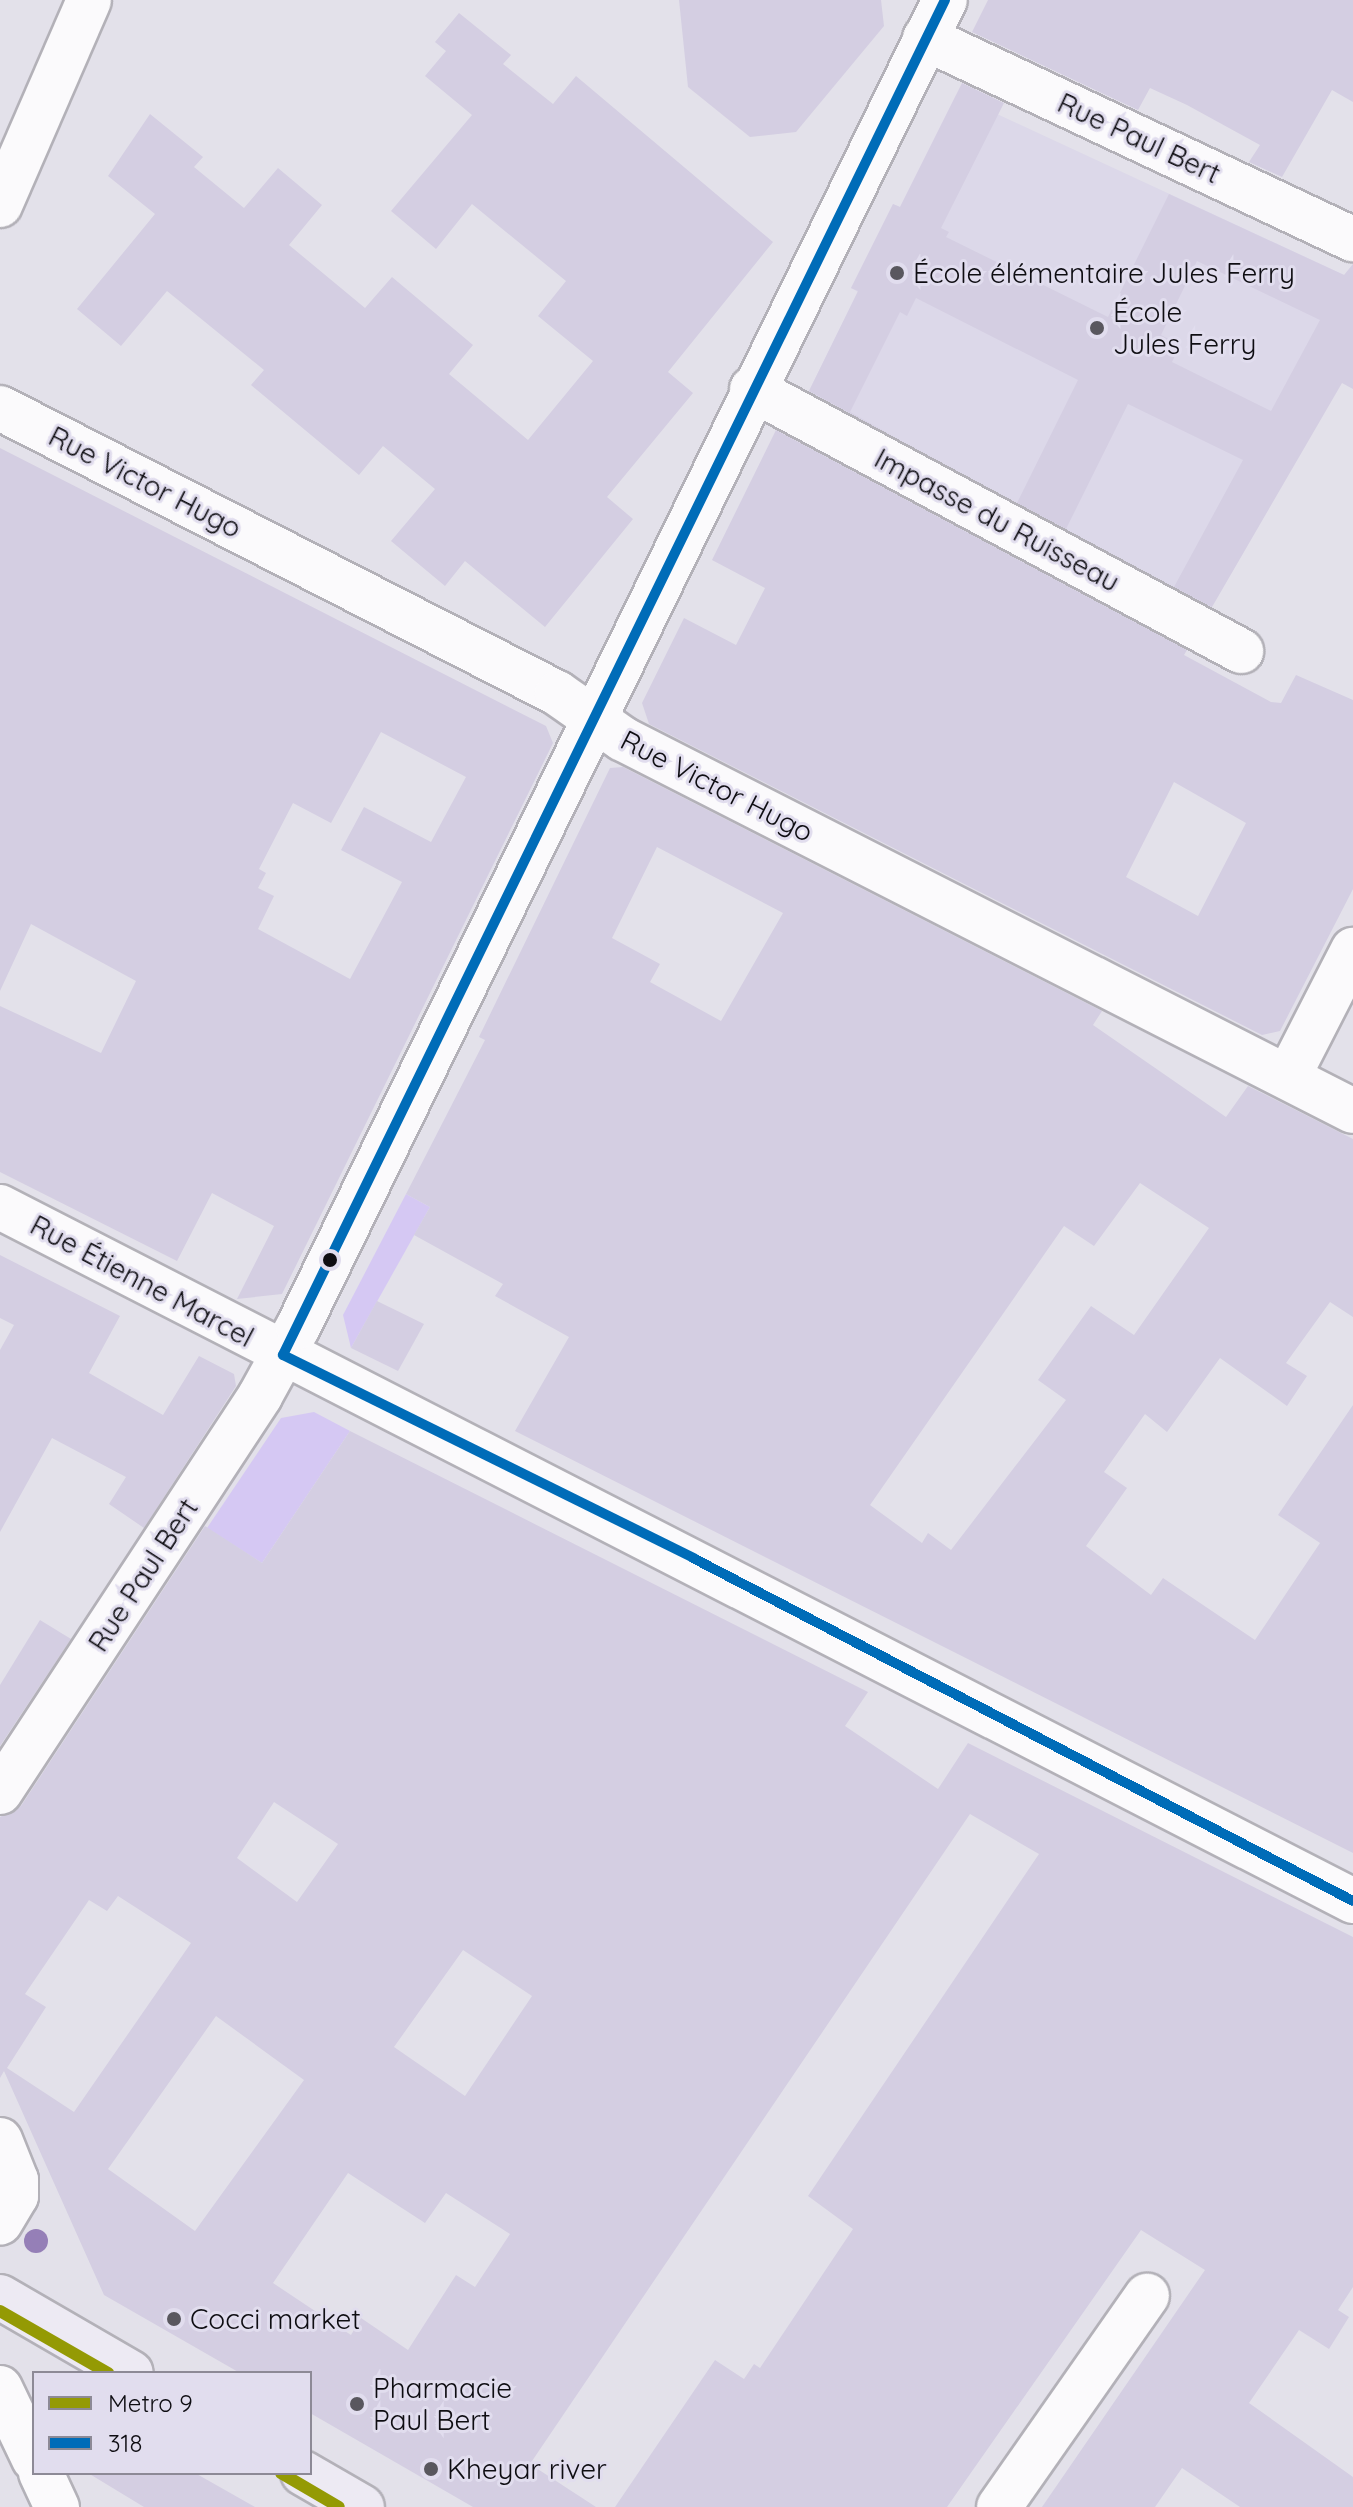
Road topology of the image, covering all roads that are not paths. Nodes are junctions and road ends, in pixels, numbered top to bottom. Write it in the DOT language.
graph roads {
  1 [pos="89,0"];
  2 [pos="935,19"];
  3 [pos="0,205"];
  4 [pos="1353,239"];
  5 [pos="752,389"];
  6 [pos="0,408"];
  7 [pos="1241,651"];
  8 [pos="596,720"];
  9 [pos="1353,950"];
  10 [pos="1288,1077"];
  11 [pos="1353,1111"];
  12 [pos="0,1207"];
  13 [pos="283,1355"];
  14 [pos="0,1792"];
  15 [pos="1353,1901"];
  16 [pos="0,2140"];
  17 [pos="0,2223"];
  18 [pos="1147,2296"];
  19 [pos="0,2297"];
  20 [pos="128,2371"];
  21 [pos="0,2388"];
  22 [pos="32,2455"];
  23 [pos="42,2475"];
  24 [pos="306,2475"];
  25 [pos="57,2507"];
  26 [pos="362,2507"];
  27 [pos="999,2507"];
  1 -- 3 [label="street"];
  2 -- 4 [label="street, Rue Paul Bert"];
  2 -- 5 [label="street, Rue Paul Bert"];
  5 -- 7 [label="street, Impasse du Ruisseau"];
  5 -- 8 [label="street, Rue Paul Bert"];
  6 -- 8 [label="street, Rue Victor Hugo"];
  8 -- 10 [label="street, Rue Victor Hugo"];
  8 -- 13 [label="street, Rue Paul Bert"];
  9 -- 10 [label="street"];
  10 -- 11 [label="street, Rue Victor Hugo"];
  12 -- 13 [label="street, Rue Étienne Marcel"];
  13 -- 14 [label="street, Rue Paul Bert"];
  13 -- 15 [label="street, Rue Étienne Marcel"];
  16 -- 17 [label="street"];
  18 -- 27 [label="street"];
  19 -- 20 [label="main road"];
  21 -- 22 [label="street"];
  23 -- 25 [label="street"];
  24 -- 26 [label="main road"];
}
